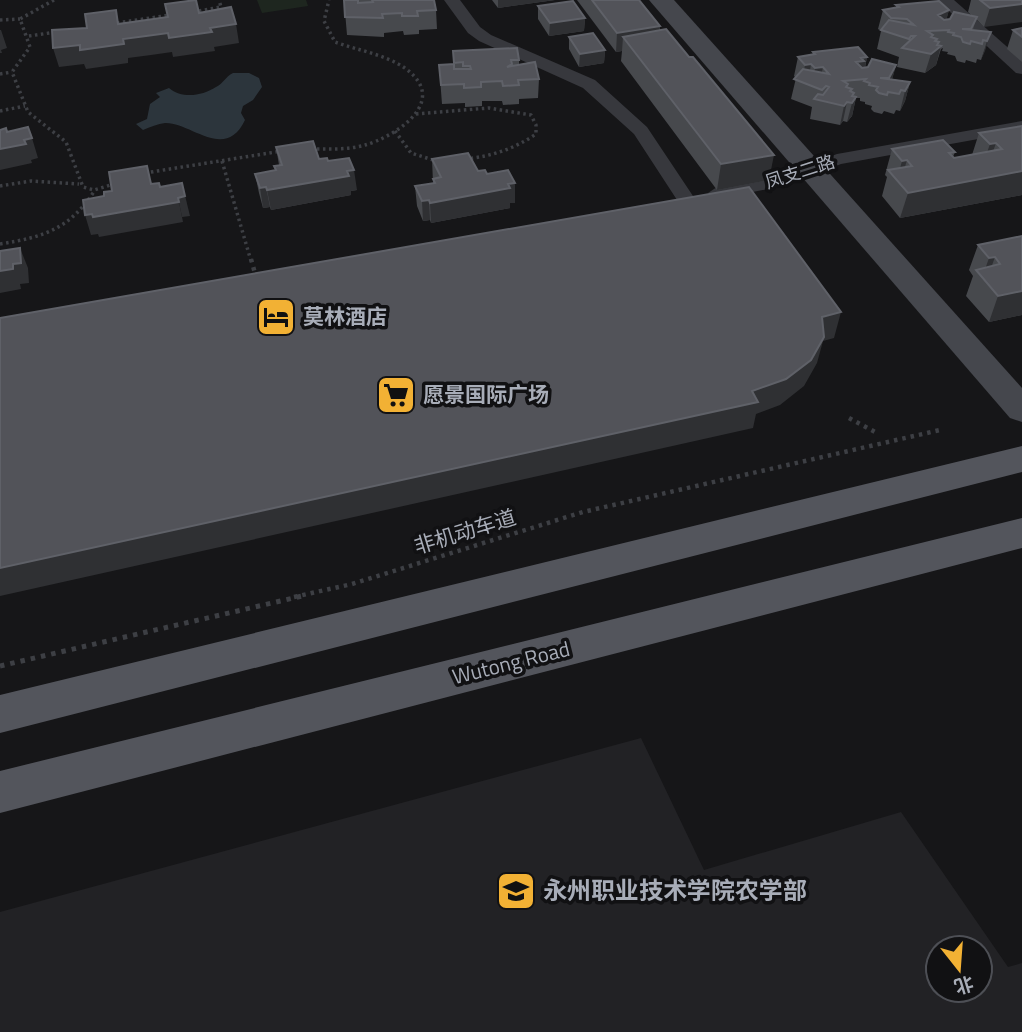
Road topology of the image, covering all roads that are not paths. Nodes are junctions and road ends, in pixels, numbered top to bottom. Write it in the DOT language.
graph roads {
  1 [pos="452,0"];
  2 [pos="661,0"];
  3 [pos="945,0"];
  4 [pos="1022,69"];
  5 [pos="1022,126"];
  6 [pos="811,170"];
  7 [pos="686,199"];
  8 [pos="659,204"];
  9 [pos="1022,410"];
  10 [pos="1022,459"];
  11 [pos="1022,533"];
  12 [pos="0,714"];
  13 [pos="0,792"];
  1 -- 7 [label="street"];
  2 -- 6 [label="street"];
  3 -- 4 [label="street"];
  5 -- 6 [label="street, 凤支二路"];
  6 -- 7 [label="street, 凤支二路"];
  6 -- 9 [label="street"];
  7 -- 8 [label="street, 凤支二路"];
  10 -- 12 [label="main road"];
  11 -- 13 [label="main road, Wutong Road"];
}
